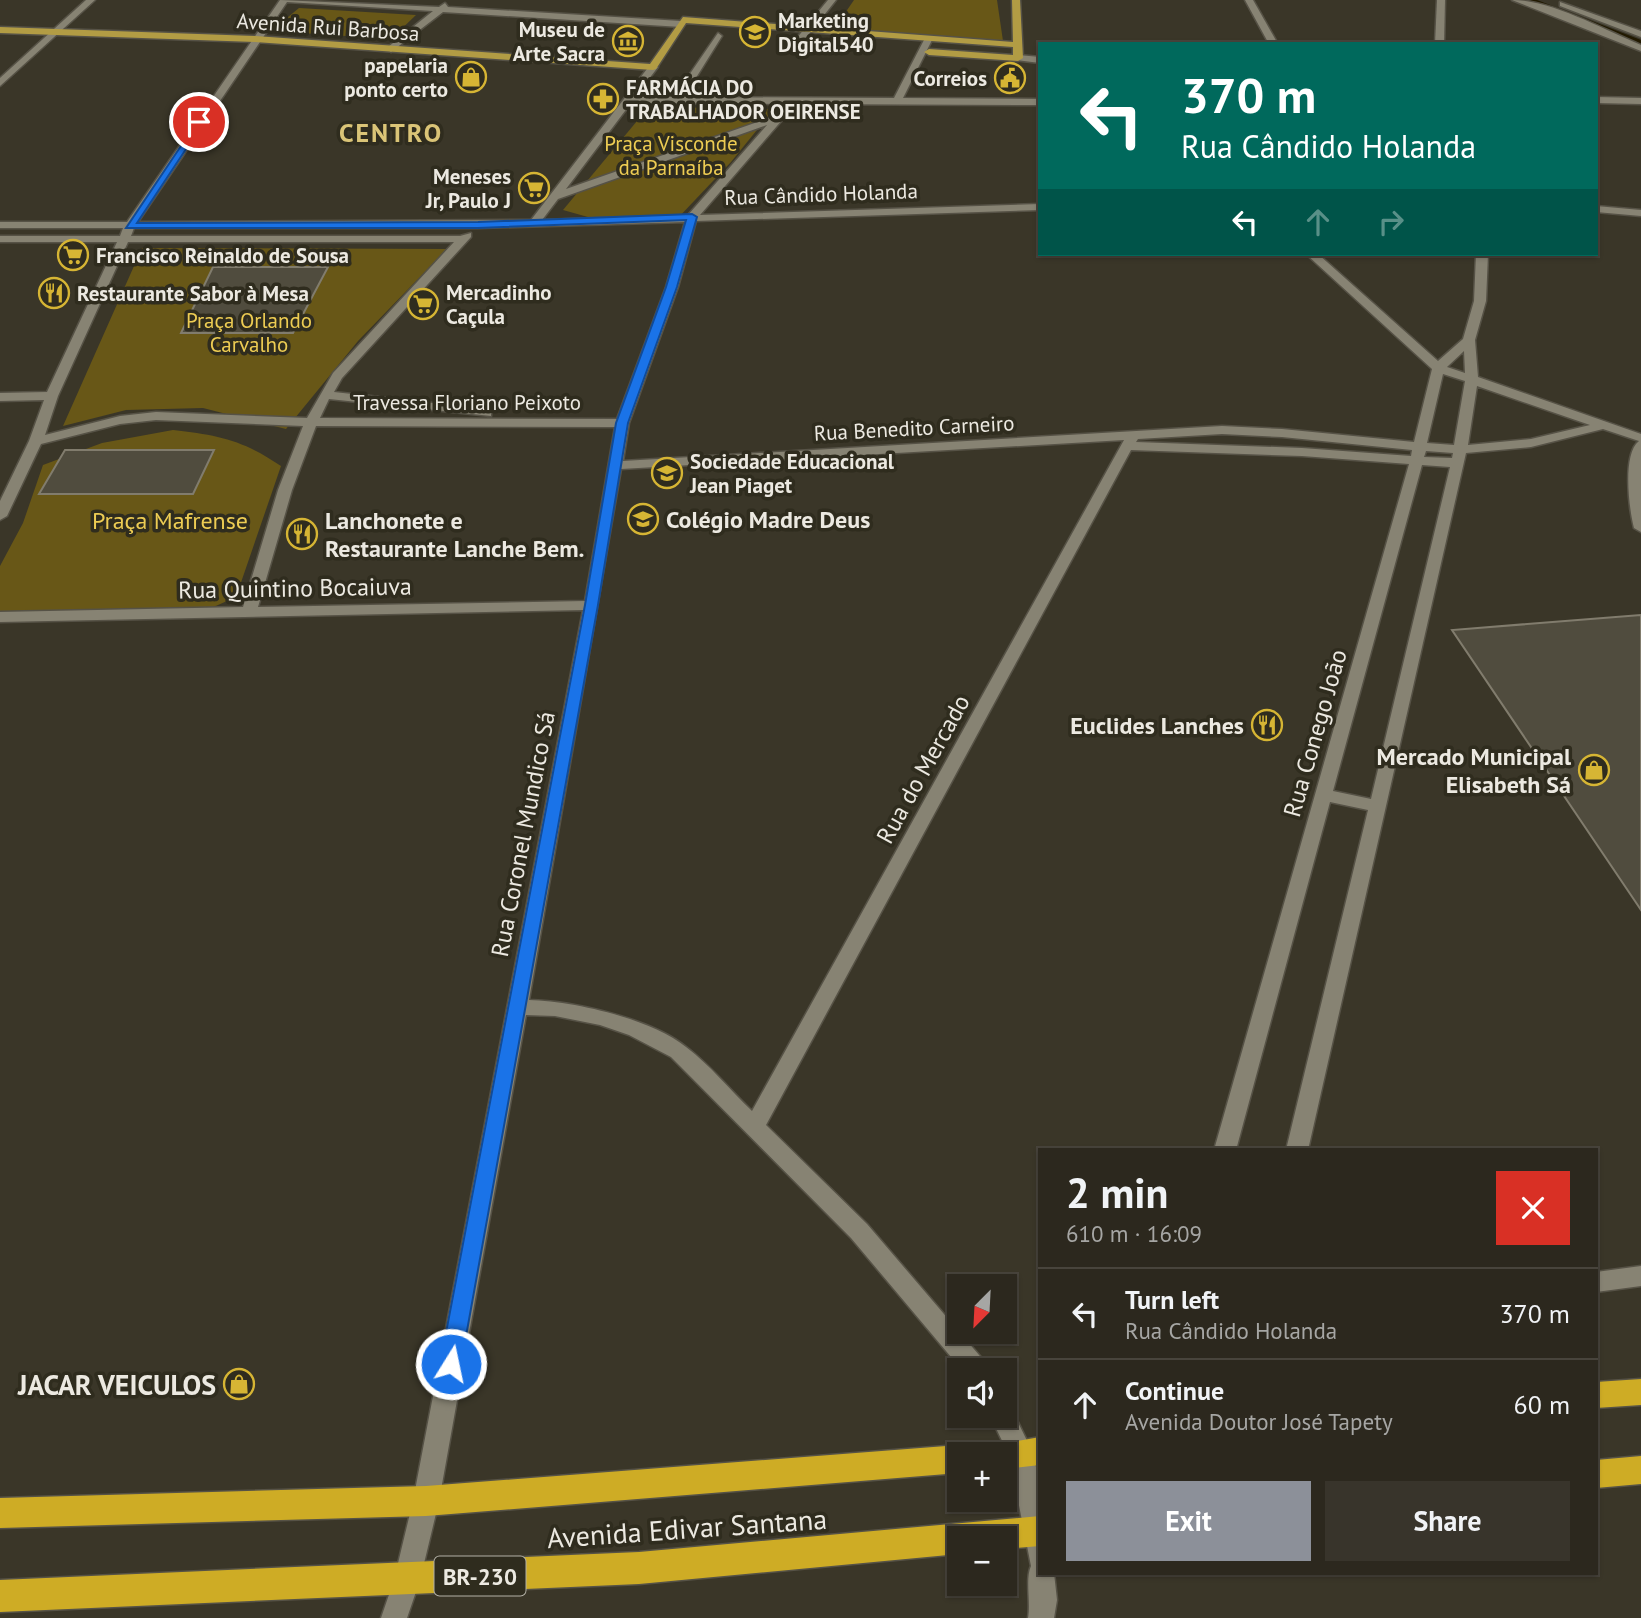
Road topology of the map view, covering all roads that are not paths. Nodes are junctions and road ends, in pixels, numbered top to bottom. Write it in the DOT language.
graph roads {
  1 [pos="91,0"];
  2 [pos="286,0"];
  3 [pos="410,0"];
  4 [pos="832,0"];
  5 [pos="1016,0"];
  6 [pos="1249,0"];
  7 [pos="1441,0"];
  8 [pos="1516,0"];
  9 [pos="1552,0"];
  10 [pos="451,1"];
  11 [pos="440,10"];
  12 [pos="0,22"];
  13 [pos="67,22"];
  14 [pos="681,28"];
  15 [pos="0,30"];
  16 [pos="59,30"];
  17 [pos="807,30"];
  18 [pos="1641,34"];
  19 [pos="258,35"];
  20 [pos="713,36"];
  21 [pos="731,37"];
  22 [pos="928,40"];
  23 [pos="399,41"];
  24 [pos="785,41"];
  25 [pos="799,41"];
  26 [pos="1273,42"];
  27 [pos="1438,42"];
  28 [pos="813,43"];
  29 [pos="1017,45"];
  30 [pos="1641,48"];
  31 [pos="391,49"];
  32 [pos="909,50"];
  33 [pos="922,51"];
  34 [pos="661,56"];
  35 [pos="1018,58"];
  36 [pos="1038,60"];
  37 [pos="653,67"];
  38 [pos="1,78"];
  39 [pos="678,99"];
  40 [pos="628,100"];
  41 [pos="1598,100"];
  42 [pos="793,101"];
  43 [pos="897,101"];
  44 [pos="1641,101"];
  45 [pos="1038,102"];
  46 [pos="781,117"];
  47 [pos="553,197"];
  48 [pos="1038,207"];
  49 [pos="1598,209"];
  50 [pos="1641,212"];
  51 [pos="692,217"];
  52 [pos="535,222"];
  53 [pos="0,225"];
  54 [pos="478,225"];
  55 [pos="128,232"];
  56 [pos="0,239"];
  57 [pos="463,239"];
  58 [pos="1314,256"];
  59 [pos="1482,256"];
  60 [pos="1469,340"];
  61 [pos="1438,368"];
  62 [pos="1471,381"];
  63 [pos="325,395"];
  64 [pos="52,396"];
  65 [pos="0,397"];
  66 [pos="313,422"];
  67 [pos="573,423"];
  68 [pos="622,423"];
  69 [pos="1601,426"];
  70 [pos="1641,438"];
  71 [pos="1131,440"];
  72 [pos="36,441"];
  73 [pos="1641,445"];
  74 [pos="1418,453"];
  75 [pos="1459,456"];
  76 [pos="616,465"];
  77 [pos="0,516"];
  78 [pos="1641,528"];
  79 [pos="592,605"];
  80 [pos="249,612"];
  81 [pos="0,617"];
  82 [pos="1324,795"];
  83 [pos="1378,806"];
  84 [pos="516,1007"];
  85 [pos="754,1126"];
  86 [pos="1226,1148"];
  87 [pos="1297,1148"];
  88 [pos="1641,1276"];
  89 [pos="1598,1282"];
  90 [pos="967,1358"];
  91 [pos="1641,1392"];
  92 [pos="1598,1395"];
  93 [pos="1008,1428"];
  94 [pos="1022,1453"];
  95 [pos="947,1460"];
  96 [pos="1641,1470"];
  97 [pos="1598,1474"];
  98 [pos="426,1501"];
  99 [pos="0,1513"];
  100 [pos="1038,1535"];
  101 [pos="947,1539"];
  102 [pos="1017,1539"];
  103 [pos="1038,1540"];
  104 [pos="1041,1575"];
  105 [pos="407,1580"];
  106 [pos="0,1596"];
  107 [pos="394,1618"];
  108 [pos="1041,1618"];
  1 -- 13 [label="street"];
  2 -- 11 [label="street"];
  2 -- 19 [label="street"];
  3 -- 10 [label="street"];
  4 -- 17 [label="street"];
  5 -- 29 [label="main road"];
  6 -- 26 [label="street"];
  7 -- 27 [label="street"];
  8 -- 30 [label="street"];
  9 -- 18 [label="street"];
  10 -- 11 [label="street"];
  10 -- 14 [label="street"];
  11 -- 14 [label="street"];
  11 -- 23 [label="street"];
  12 -- 13 [label="main road, Avenida Rui Barbosa"];
  13 -- 16 [label="street"];
  13 -- 19 [label="main road, Avenida Rui Barbosa"];
  14 -- 17 [label="main road"];
  14 -- 34 [label="main road"];
  15 -- 16 [label="main road, Avenida Rui Barbosa"];
  16 -- 19 [label="main road, Avenida Rui Barbosa"];
  16 -- 38 [label="street"];
  17 -- 22 [label="main road"];
  17 -- 25 [label="street"];
  19 -- 23 [label="main road, Avenida Rui Barbosa"];
  19 -- 31 [label="main road, Avenida Rui Barbosa"];
  19 -- 55 [label="street"];
  20 -- 21 [label="main road"];
  20 -- 39 [label="street"];
  22 -- 29 [label="main road"];
  22 -- 33 [label="street"];
  23 -- 31 [label="street"];
  23 -- 34 [label="main road, Avenida Rui Barbosa"];
  24 -- 25 [label="main road"];
  25 -- 28 [label="main road"];
  29 -- 35 [label="main road"];
  31 -- 37 [label="main road, Avenida Rui Barbosa"];
  32 -- 33 [label="main road"];
  33 -- 35 [label="main road"];
  33 -- 43 [label="street"];
  34 -- 37 [label="main road"];
  35 -- 36 [label="street"];
  37 -- 40 [label="street"];
  39 -- 40 [label="street"];
  39 -- 42 [label="street"];
  40 -- 47 [label="street"];
  41 -- 44 [label="street"];
  42 -- 43 [label="street"];
  42 -- 46 [label="street, Rua Coronel Mundico Sá"];
  43 -- 45 [label="street"];
  46 -- 47 [label="street"];
  46 -- 51 [label="street, Rua Coronel Mundico Sá"];
  47 -- 52 [label="street"];
  48 -- 51 [label="street, Rua Cândido Holanda"];
  49 -- 50 [label="street"];
  51 -- 52 [label="street, Rua Cândido Holanda"];
  51 -- 68 [label="street, Rua Coronel Mundico Sá"];
  52 -- 54 [label="street, Rua Cândido Holanda"];
  53 -- 55 [label="street"];
  54 -- 55 [label="street, Rua Cândido Holanda"];
  54 -- 57 [label="street"];
  55 -- 56 [label="street"];
  55 -- 57 [label="street"];
  55 -- 64 [label="street"];
  57 -- 63 [label="street"];
  58 -- 61 [label="street"];
  59 -- 60 [label="street"];
  60 -- 61 [label="street"];
  60 -- 62 [label="street"];
  61 -- 62 [label="street"];
  61 -- 74 [label="street, Rua Conego João"];
  62 -- 69 [label="street"];
  62 -- 75 [label="street"];
  63 -- 66 [label="street"];
  63 -- 67 [label="street"];
  64 -- 65 [label="street"];
  64 -- 72 [label="street"];
  66 -- 67 [label="street, Travessa Floriano Peixoto"];
  66 -- 72 [label="street"];
  66 -- 80 [label="street"];
  67 -- 68 [label="street, Travessa Floriano Peixoto"];
  68 -- 76 [label="street, Rua Coronel Mundico Sá"];
  69 -- 70 [label="street"];
  69 -- 75 [label="street, Rua Benedito Carneiro"];
  71 -- 74 [label="street, Rua Benedito Carneiro"];
  71 -- 76 [label="street, Rua Benedito Carneiro"];
  71 -- 85 [label="street, Rua do Mercado"];
  72 -- 77 [label="street"];
  73 -- 78 [label="street"];
  74 -- 75 [label="street, Rua Benedito Carneiro"];
  74 -- 82 [label="street, Rua Conego João"];
  75 -- 83 [label="street"];
  76 -- 79 [label="street, Rua Coronel Mundico Sá"];
  79 -- 80 [label="street, Rua Quintino Bocaiuva"];
  79 -- 84 [label="street, Rua Coronel Mundico Sá"];
  80 -- 81 [label="street, Rua Quintino Bocaiuva"];
  82 -- 83 [label="street"];
  82 -- 86 [label="street, Rua Conego João"];
  83 -- 87 [label="street"];
  84 -- 85 [label="street"];
  84 -- 98 [label="street, Rua Coronel Mundico Sá"];
  85 -- 90 [label="street"];
  88 -- 89 [label="street"];
  91 -- 92 [label="highway"];
  93 -- 94 [label="street"];
  94 -- 100 [label="street"];
  95 -- 98 [label="highway, Avenida Edivar Santana"];
  96 -- 97 [label="highway"];
  98 -- 99 [label="highway, Avenida Edivar Santana"];
  98 -- 105 [label="street, Rua Coronel Mundico Sá"];
  101 -- 105 [label="highway, Avenida Edivar Santana / BR-230"];
  102 -- 103 [label="highway, Avenida Edivar Santana / BR-230"];
  104 -- 108 [label="street"];
  105 -- 106 [label="highway, Avenida Edivar Santana / BR-230"];
  105 -- 107 [label="street, Rua Coronel Mundico Sá"];
}
